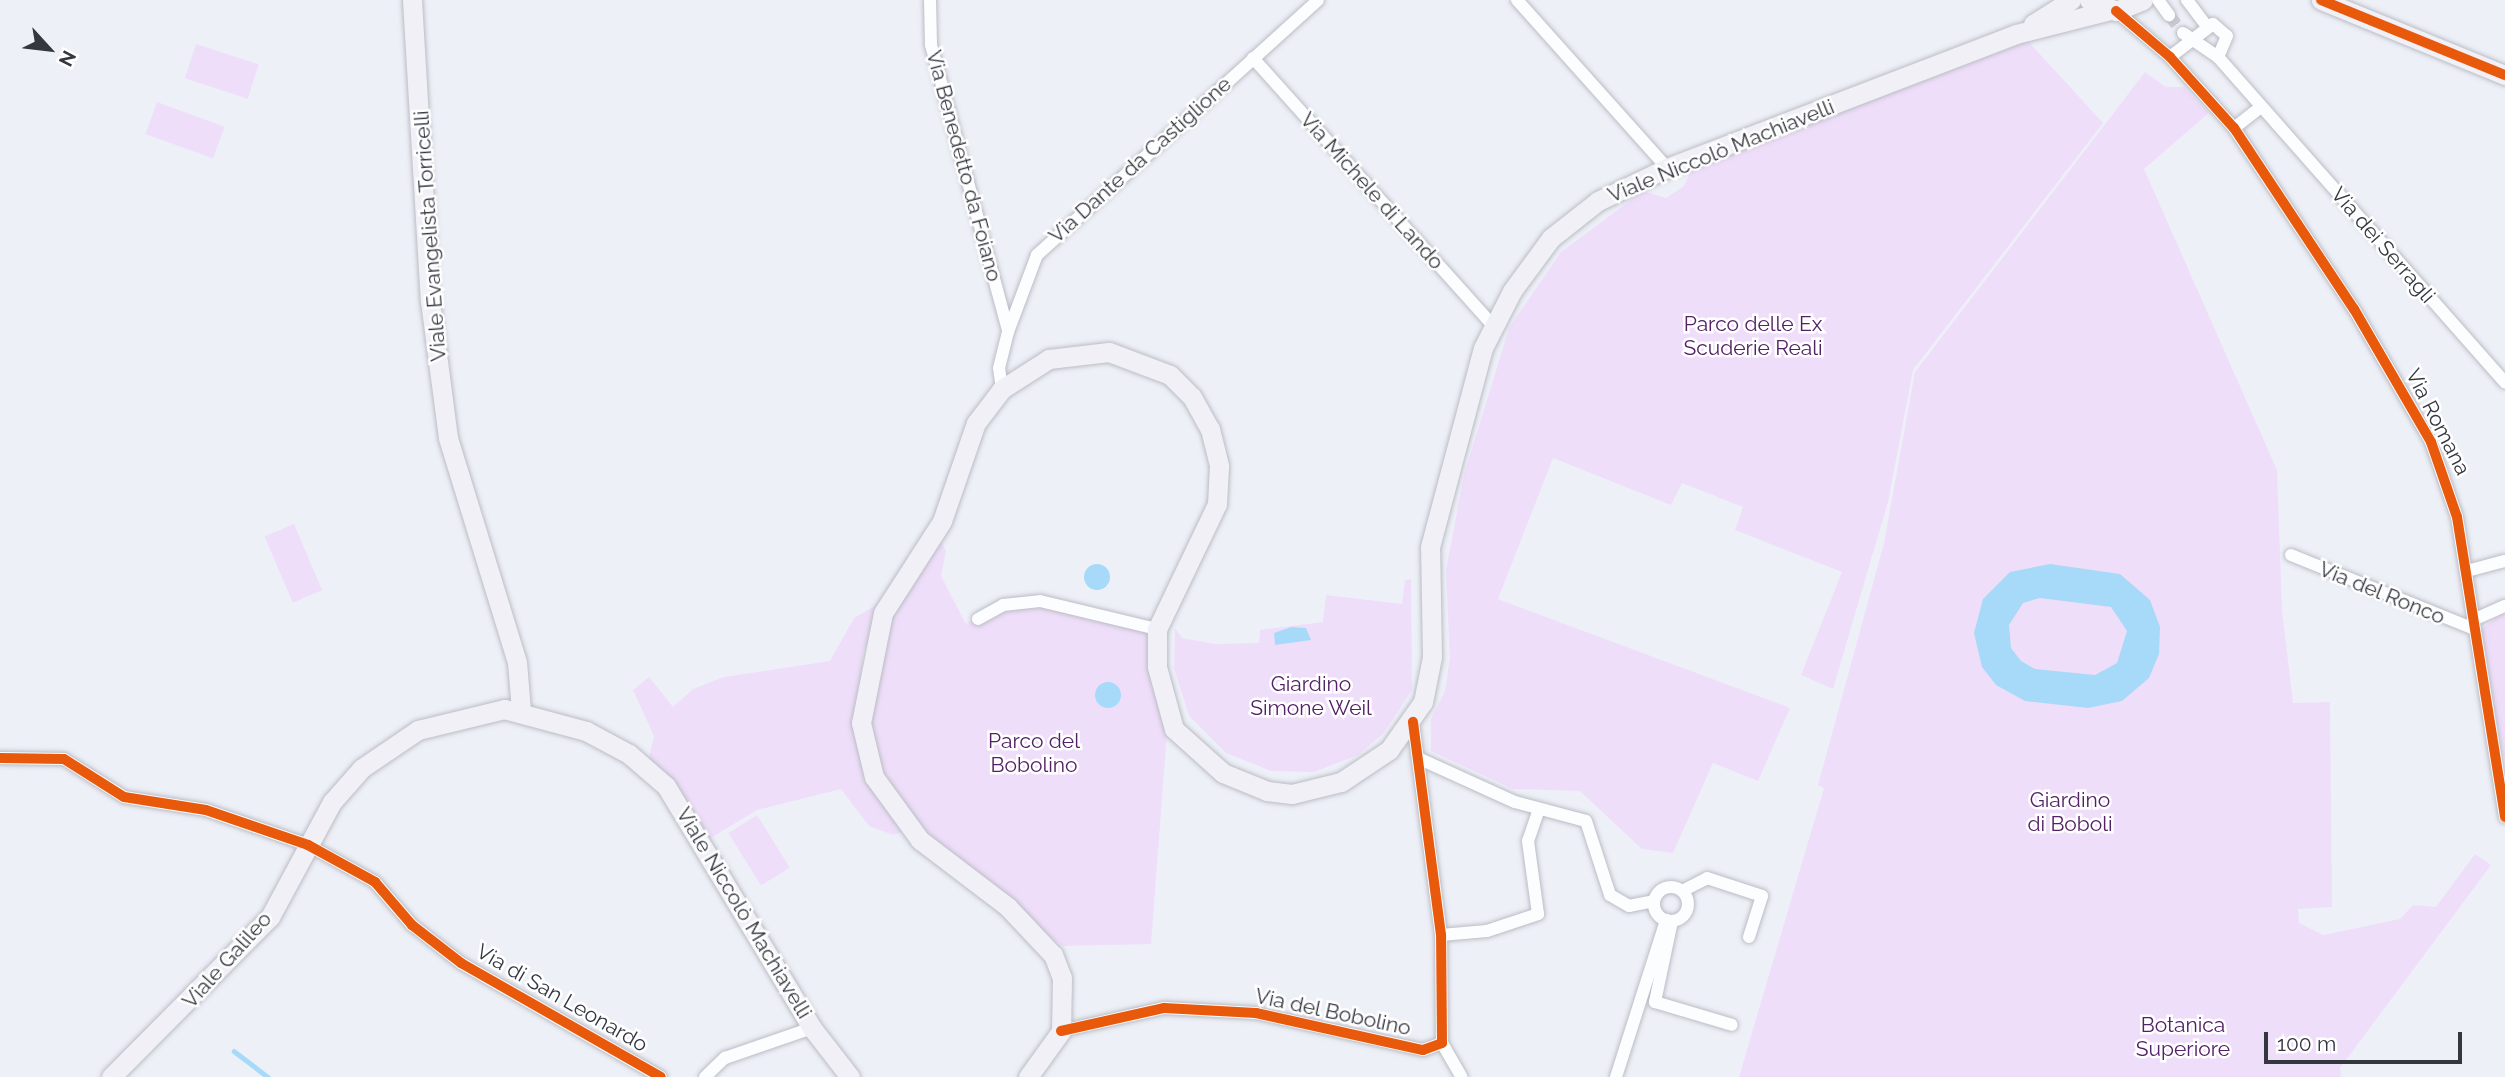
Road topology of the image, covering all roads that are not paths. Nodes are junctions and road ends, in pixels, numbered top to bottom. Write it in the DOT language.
graph roads {
  1 [pos="412,0"];
  2 [pos="930,0"];
  3 [pos="1318,0"];
  4 [pos="1517,0"];
  5 [pos="2071,0"];
  6 [pos="2089,0"];
  7 [pos="2143,0"];
  8 [pos="2158,0"];
  9 [pos="2187,0"];
  10 [pos="2321,0"];
  11 [pos="2113,11"];
  12 [pos="2169,15"];
  13 [pos="2206,25"];
  14 [pos="2016,34"];
  15 [pos="2186,36"];
  16 [pos="2170,57"];
  17 [pos="2218,57"];
  18 [pos="1253,58"];
  19 [pos="2505,75"];
  20 [pos="2261,107"];
  21 [pos="2234,128"];
  22 [pos="1667,168"];
  23 [pos="1492,324"];
  24 [pos="1008,332"];
  25 [pos="2505,383"];
  26 [pos="1002,389"];
  27 [pos="2291,555"];
  28 [pos="2505,561"];
  29 [pos="2474,569"];
  30 [pos="2505,606"];
  31 [pos="978,619"];
  32 [pos="2473,624"];
  33 [pos="1157,629"];
  34 [pos="521,711"];
  35 [pos="1413,722"];
  36 [pos="0,758"];
  37 [pos="1420,759"];
  38 [pos="1539,809"];
  39 [pos="2505,817"];
  40 [pos="308,845"];
  41 [pos="1682,891"];
  42 [pos="1654,901"];
  43 [pos="1669,920"];
  44 [pos="1441,935"];
  45 [pos="1749,937"];
  46 [pos="1732,1025"];
  47 [pos="812,1028"];
  48 [pos="1061,1031"];
  49 [pos="1442,1043"];
  50 [pos="111,1077"];
  51 [pos="661,1077"];
  52 [pos="705,1077"];
  53 [pos="850,1077"];
  54 [pos="1028,1077"];
  55 [pos="1462,1077"];
  56 [pos="1616,1077"];
  1 -- 34 [label="main road, Viale Evangelista Torricelli"];
  2 -- 24 [label="street, Via Benedetto da Foiano"];
  3 -- 18 [label="street, Via Dante da Castiglione"];
  4 -- 22 [label="street"];
  5 -- 14 [label="main road, Viale Niccolò Machiavelli"];
  6 -- 11 [label="main road"];
  7 -- 11 [label="main road, Viale Niccolò Machiavelli"];
  8 -- 12 [label="street"];
  9 -- 13 [label="street"];
  10 -- 19 [label="main road"];
  11 -- 14 [label="main road, Viale Niccolò Machiavelli"];
  11 -- 16 [label="street, Via Romana"];
  13 -- 15 [label="street"];
  13 -- 17 [label="street"];
  14 -- 22 [label="main road, Viale Niccolò Machiavelli"];
  15 -- 16 [label="street"];
  15 -- 17 [label="street, Via dei Serragli"];
  16 -- 21 [label="street, Via Romana"];
  17 -- 20 [label="street, Via dei Serragli"];
  18 -- 23 [label="street, Via Michele di Lando"];
  18 -- 24 [label="street, Via Dante da Castiglione"];
  20 -- 21 [label="street"];
  20 -- 25 [label="street, Via dei Serragli"];
  21 -- 29 [label="street, Via Romana"];
  22 -- 23 [label="main road, Viale Niccolò Machiavelli"];
  23 -- 35 [label="main road, Viale Niccolò Machiavelli"];
  24 -- 26 [label="street, Via Dante da Castiglione"];
  26 -- 33 [label="main road, Viale Niccolò Machiavelli"];
  26 -- 48 [label="main road, Viale Niccolò Machiavelli"];
  27 -- 32 [label="street, Via del Ronco"];
  28 -- 29 [label="street"];
  29 -- 32 [label="street, Via Romana"];
  30 -- 32 [label="street"];
  31 -- 33 [label="street"];
  32 -- 39 [label="street, Via Romana"];
  33 -- 35 [label="main road, Viale Niccolò Machiavelli"];
  34 -- 40 [label="main road, Viale Galileo"];
  34 -- 47 [label="main road, Viale Niccolò Machiavelli"];
  35 -- 37 [label="street"];
  36 -- 40 [label="street, Via di San Leonardo"];
  37 -- 38 [label="street"];
  37 -- 44 [label="street"];
  38 -- 42 [label="street"];
  38 -- 44 [label="street"];
  40 -- 50 [label="main road, Viale Galileo"];
  40 -- 51 [label="street, Via di San Leonardo"];
  41 -- 42 [label="street"];
  41 -- 43 [label="street"];
  41 -- 45 [label="street"];
  42 -- 43 [label="street"];
  43 -- 46 [label="street"];
  43 -- 56 [label="street"];
  44 -- 49 [label="street"];
  47 -- 52 [label="street"];
  47 -- 53 [label="main road, Viale Niccolò Machiavelli"];
  48 -- 49 [label="street, Via del Bobolino"];
  48 -- 54 [label="main road"];
  49 -- 55 [label="street"];
}
